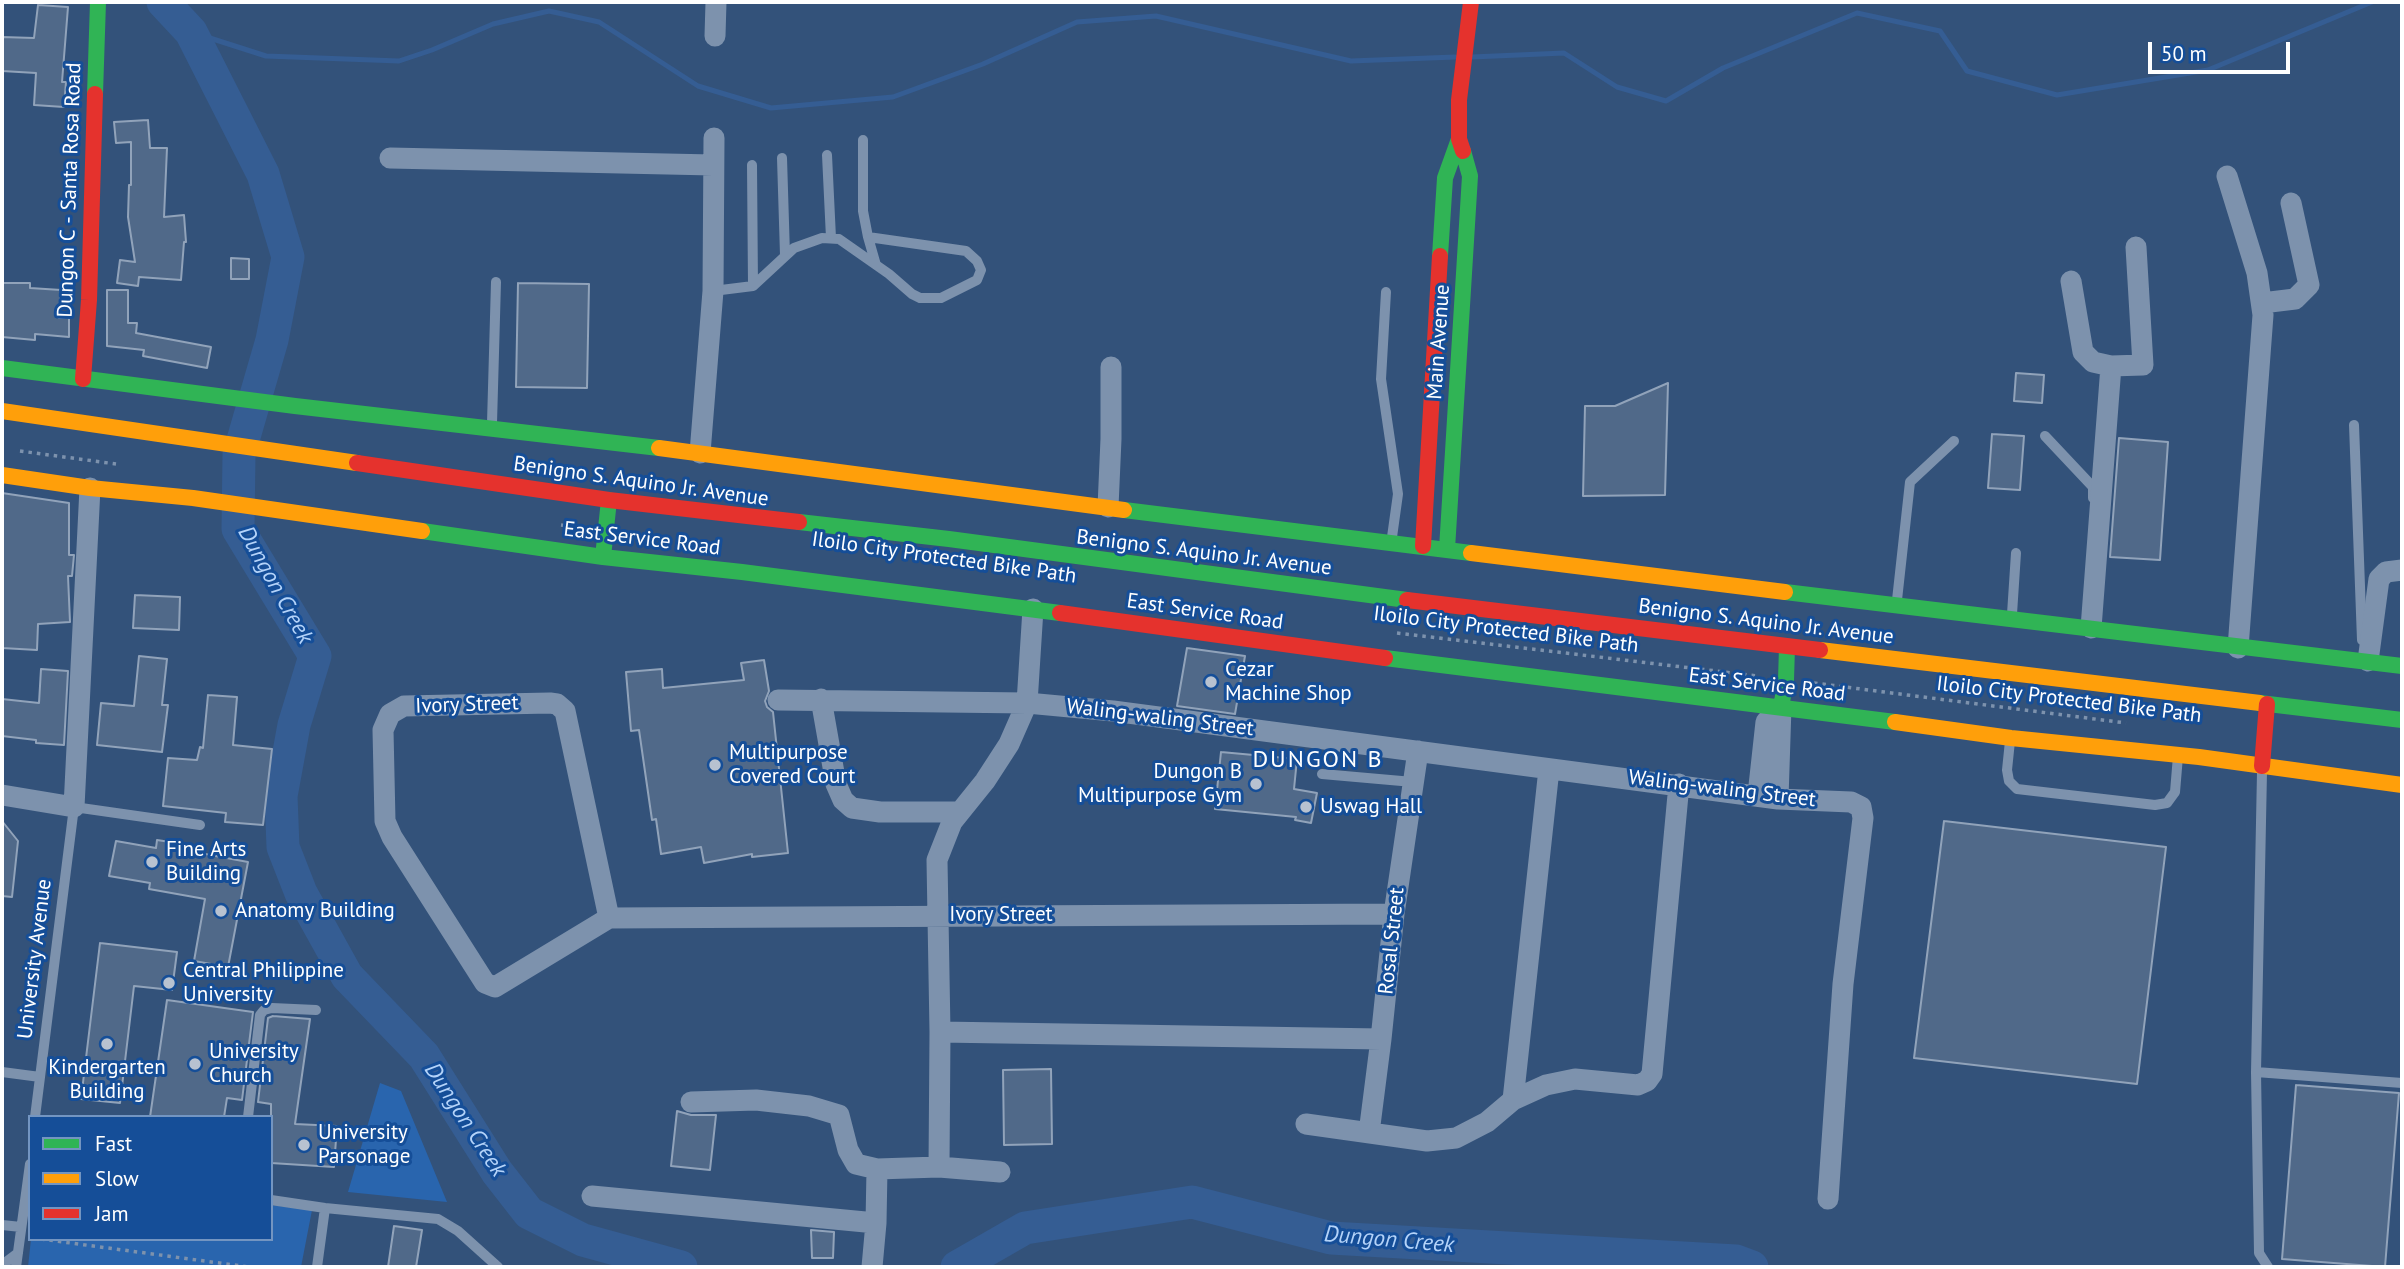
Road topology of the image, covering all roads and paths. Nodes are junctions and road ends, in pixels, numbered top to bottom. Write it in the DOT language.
graph roads {
  1 [pos="97,2"];
  2 [pos="716,2"];
  3 [pos="1470,8"];
  4 [pos="715,36"];
  5 [pos="714,138"];
  6 [pos="1459,139"];
  7 [pos="863,140"];
  8 [pos="827,155"];
  9 [pos="390,158"];
  10 [pos="782,158"];
  11 [pos="713,165"];
  12 [pos="752,165"];
  13 [pos="2227,176"];
  14 [pos="2291,203"];
  15 [pos="868,237"];
  16 [pos="831,238"];
  17 [pos="2136,247"];
  18 [pos="785,255"];
  19 [pos="876,265"];
  20 [pos="2071,281"];
  21 [pos="496,282"];
  22 [pos="752,286"];
  23 [pos="713,291"];
  24 [pos="1386,292"];
  25 [pos="2262,303"];
  26 [pos="2111,366"];
  27 [pos="1111,367"];
  28 [pos="2,368"];
  29 [pos="83,379"];
  30 [pos="2,411"];
  31 [pos="2354,425"];
  32 [pos="491,429"];
  33 [pos="2045,436"];
  34 [pos="1954,441"];
  35 [pos="12,450"];
  36 [pos="700,453"];
  37 [pos="79,459"];
  38 [pos="2,475"];
  39 [pos="90,488"];
  40 [pos="609,500"];
  41 [pos="1108,507"];
  42 [pos="1391,543"];
  43 [pos="1423,546"];
  44 [pos="1447,549"];
  45 [pos="2016,553"];
  46 [pos="603,557"];
  47 [pos="2402,570"];
  48 [pos="1896,606"];
  49 [pos="1033,609"];
  50 [pos="2011,621"];
  51 [pos="2087,628"];
  52 [pos="1387,632"];
  53 [pos="1787,647"];
  54 [pos="2238,648"];
  55 [pos="2364,661"];
  56 [pos="2402,666"];
  57 [pos="1786,680"];
  58 [pos="821,699"];
  59 [pos="778,700"];
  60 [pos="1027,703"];
  61 [pos="2267,704"];
  62 [pos="1781,707"];
  63 [pos="2402,720"];
  64 [pos="2127,723"];
  65 [pos="2011,738"];
  66 [pos="1418,751"];
  67 [pos="2178,755"];
  68 [pos="2262,766"];
  69 [pos="1549,769"];
  70 [pos="1322,774"];
  71 [pos="1413,782"];
  72 [pos="1679,784"];
  73 [pos="2402,785"];
  74 [pos="2,795"];
  75 [pos="1768,797"];
  76 [pos="74,807"];
  77 [pos="960,812"];
  78 [pos="200,825"];
  79 [pos="1394,914"];
  80 [pos="940,915"];
  81 [pos="609,918"];
  82 [pos="316,1010"];
  83 [pos="940,1032"];
  84 [pos="1381,1039"];
  85 [pos="2,1072"];
  86 [pos="2256,1072"];
  87 [pos="40,1077"];
  88 [pos="2402,1083"];
  89 [pos="1513,1100"];
  90 [pos="691,1102"];
  91 [pos="35,1115"];
  92 [pos="248,1115"];
  93 [pos="1306,1124"];
  94 [pos="1369,1133"];
  95 [pos="939,1167"];
  96 [pos="877,1169"];
  97 [pos="1000,1172"];
  98 [pos="28,1177"];
  99 [pos="592,1196"];
  100 [pos="273,1199"];
  101 [pos="1828,1199"];
  102 [pos="325,1208"];
  103 [pos="876,1223"];
  104 [pos="2,1225"];
  105 [pos="21,1227"];
  106 [pos="56,1241"];
  107 [pos="18,1253"];
  108 [pos="2,1265"];
  109 [pos="16,1267"];
  110 [pos="249,1267"];
  111 [pos="317,1267"];
  112 [pos="498,1267"];
  113 [pos="872,1267"];
  114 [pos="2268,1267"];
  1 -- 29 [label="main road, Dungon C - Santa Rosa Road"];
  2 -- 4 [label="street"];
  3 -- 6 [label="main road, Main Avenue"];
  5 -- 11 [label="street"];
  6 -- 43 [label="main road, Main Avenue"];
  6 -- 44 [label="main road, Main Avenue"];
  7 -- 15 [label="lane"];
  8 -- 16 [label="lane"];
  9 -- 11 [label="street"];
  10 -- 18 [label="lane"];
  11 -- 23 [label="street"];
  12 -- 22 [label="lane"];
  13 -- 25 [label="street"];
  14 -- 25 [label="street"];
  15 -- 19 [label="lane"];
  15 -- 19 [label="lane"];
  16 -- 18 [label="lane"];
  16 -- 19 [label="lane"];
  17 -- 26 [label="street"];
  18 -- 22 [label="lane"];
  20 -- 26 [label="street"];
  21 -- 32 [label="lane"];
  22 -- 23 [label="lane"];
  23 -- 36 [label="street"];
  24 -- 42 [label="lane"];
  25 -- 54 [label="street"];
  26 -- 51 [label="street"];
  27 -- 41 [label="street"];
  28 -- 29 [label="main road, Benigno S. Aquino Jr. Avenue"];
  29 -- 32 [label="main road, Benigno S. Aquino Jr. Avenue"];
  30 -- 40 [label="main road, Benigno S. Aquino Jr. Avenue"];
  31 -- 55 [label="lane"];
  32 -- 36 [label="main road, Benigno S. Aquino Jr. Avenue"];
  33 -- 51 [label="lane"];
  34 -- 48 [label="lane"];
  35 -- 37 [label="path"];
  36 -- 41 [label="main road, Benigno S. Aquino Jr. Avenue"];
  38 -- 39 [label="main road, East Service Road"];
  39 -- 46 [label="main road, East Service Road"];
  39 -- 76 [label="street"];
  40 -- 46 [label="main road"];
  40 -- 53 [label="main road, Benigno S. Aquino Jr. Avenue"];
  41 -- 42 [label="main road, Benigno S. Aquino Jr. Avenue"];
  42 -- 43 [label="main road, Benigno S. Aquino Jr. Avenue"];
  43 -- 44 [label="main road, Benigno S. Aquino Jr. Avenue"];
  44 -- 48 [label="main road, Benigno S. Aquino Jr. Avenue"];
  45 -- 50 [label="lane"];
  46 -- 49 [label="main road, East Service Road"];
  47 -- 55 [label="street"];
  48 -- 50 [label="main road, Benigno S. Aquino Jr. Avenue"];
  49 -- 60 [label="street"];
  49 -- 62 [label="main road, East Service Road"];
  50 -- 51 [label="main road, Benigno S. Aquino Jr. Avenue"];
  51 -- 54 [label="main road, Benigno S. Aquino Jr. Avenue"];
  52 -- 57 [label="path, Iloilo City Protected Bike Path"];
  53 -- 57 [label="main road"];
  53 -- 61 [label="main road, Benigno S. Aquino Jr. Avenue"];
  54 -- 55 [label="main road, Benigno S. Aquino Jr. Avenue"];
  55 -- 56 [label="main road, Benigno S. Aquino Jr. Avenue"];
  57 -- 62 [label="main road"];
  57 -- 64 [label="path, Iloilo City Protected Bike Path"];
  58 -- 59 [label="street, Waling-waling Street"];
  58 -- 60 [label="street, Waling-waling Street"];
  58 -- 77 [label="street"];
  60 -- 66 [label="street, Waling-waling Street"];
  60 -- 77 [label="street"];
  61 -- 63 [label="main road, Benigno S. Aquino Jr. Avenue"];
  61 -- 68 [label="main road"];
  62 -- 65 [label="main road, East Service Road"];
  62 -- 75 [label="street"];
  65 -- 67 [label="main road, East Service Road"];
  65 -- 67 [label="lane"];
  66 -- 69 [label="street, Waling-waling Street"];
  66 -- 71 [label="street, Rosal Street"];
  67 -- 68 [label="main road, East Service Road"];
  68 -- 73 [label="main road, East Service Road"];
  68 -- 86 [label="lane"];
  69 -- 72 [label="street, Waling-waling Street"];
  69 -- 89 [label="street"];
  70 -- 71 [label="lane"];
  71 -- 79 [label="street, Rosal Street"];
  72 -- 75 [label="street, Waling-waling Street"];
  72 -- 89 [label="street"];
  74 -- 76 [label="street"];
  75 -- 101 [label="street, Waling-waling Street"];
  76 -- 78 [label="lane"];
  76 -- 87 [label="lane, University Avenue"];
  77 -- 80 [label="street"];
  79 -- 80 [label="street, Ivory Street"];
  79 -- 84 [label="street, Rosal Street"];
  80 -- 81 [label="street, Ivory Street"];
  80 -- 83 [label="street"];
  81 -- 81 [label="street, Ivory Street"];
  82 -- 92 [label="lane"];
  83 -- 84 [label="street"];
  83 -- 95 [label="street"];
  84 -- 94 [label="street, Rosal Street"];
  85 -- 87 [label="lane"];
  86 -- 88 [label="lane"];
  86 -- 114 [label="lane"];
  87 -- 91 [label="lane, University Avenue"];
  89 -- 94 [label="street"];
  90 -- 96 [label="street"];
  93 -- 94 [label="street"];
  95 -- 96 [label="street"];
  95 -- 97 [label="street"];
  96 -- 103 [label="street"];
  98 -- 105 [label="lane"];
  99 -- 103 [label="street"];
  100 -- 102 [label="lane"];
  102 -- 111 [label="lane"];
  102 -- 112 [label="lane"];
  103 -- 113 [label="street"];
  104 -- 105 [label="lane"];
  105 -- 107 [label="lane"];
  106 -- 110 [label="path"];
  107 -- 108 [label="lane"];
  107 -- 109 [label="lane"];
}
